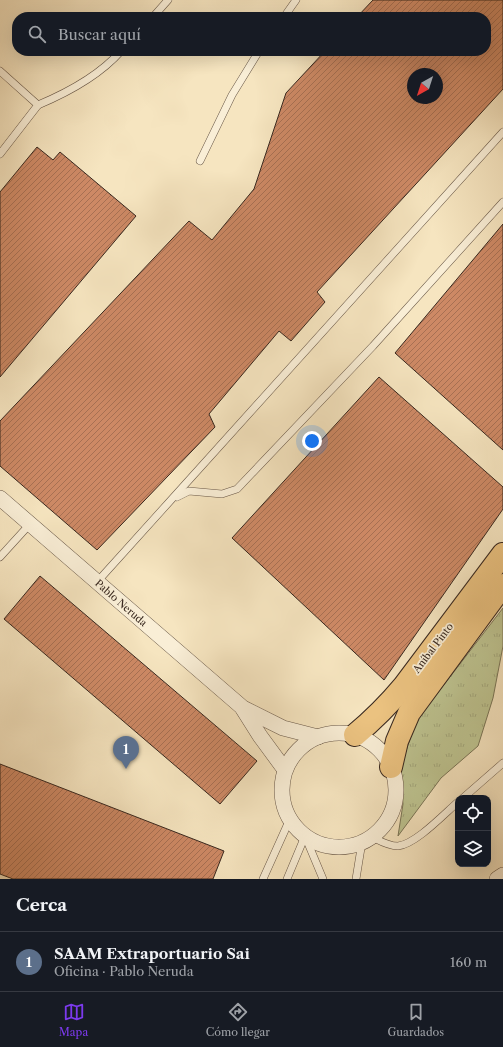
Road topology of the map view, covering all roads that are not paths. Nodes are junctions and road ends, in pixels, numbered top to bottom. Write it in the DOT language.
graph roads {
  1 [pos="168,0"];
  2 [pos="296,0"];
  3 [pos="157,12"];
  4 [pos="288,12"];
  5 [pos="116,56"];
  6 [pos="256,56"];
  7 [pos="0,71"];
  8 [pos="38,105"];
  9 [pos="503,132"];
  10 [pos="0,154"];
  11 [pos="200,161"];
  12 [pos="503,202"];
  13 [pos="0,498"];
  14 [pos="171,500"];
  15 [pos="30,524"];
  16 [pos="503,554"];
  17 [pos="0,557"];
  18 [pos="96,582"];
  19 [pos="503,585"];
  20 [pos="243,708"];
  21 [pos="355,735"];
  22 [pos="318,736"];
  23 [pos="503,763"];
  24 [pos="391,767"];
  25 [pos="285,770"];
  26 [pos="466,795"];
  27 [pos="455,805"];
  28 [pos="290,819"];
  29 [pos="305,836"];
  30 [pos="367,839"];
  31 [pos="503,874"];
  32 [pos="263,879"];
  33 [pos="287,879"];
  34 [pos="323,879"];
  35 [pos="356,879"];
  36 [pos="497,879"];
  1 -- 3 [label="lane"];
  2 -- 4 [label="lane"];
  5 -- 8 [label="lane"];
  6 -- 11 [label="lane"];
  7 -- 8 [label="lane"];
  8 -- 10 [label="lane"];
  9 -- 14 [label="lane"];
  12 -- 14 [label="lane"];
  13 -- 15 [label="street, Pablo Neruda"];
  14 -- 18 [label="lane"];
  15 -- 17 [label="lane"];
  15 -- 18 [label="street, Pablo Neruda"];
  16 -- 21 [label="highway, Aníbal Pinto"];
  18 -- 20 [label="street, Pablo Neruda"];
  19 -- 24 [label="highway, Aníbal Pinto"];
  20 -- 22 [label="street, Pablo Neruda"];
  20 -- 25 [label="street, Pablo Neruda"];
  21 -- 22 [label="street"];
  21 -- 24 [label="street"];
  22 -- 25 [label="street"];
  23 -- 26 [label="lane"];
  24 -- 30 [label="street"];
  25 -- 28 [label="street"];
  27 -- 30 [label="lane"];
  28 -- 29 [label="street"];
  28 -- 32 [label="lane"];
  29 -- 30 [label="street"];
  29 -- 33 [label="lane"];
  29 -- 34 [label="lane"];
  30 -- 35 [label="lane"];
  31 -- 36 [label="street"];
}
